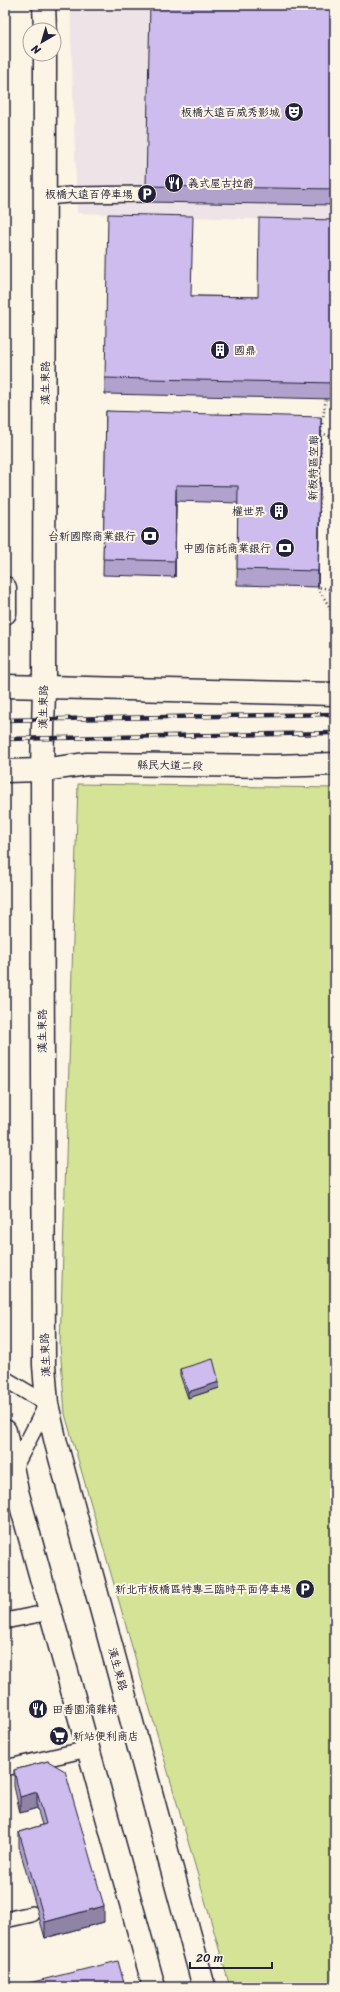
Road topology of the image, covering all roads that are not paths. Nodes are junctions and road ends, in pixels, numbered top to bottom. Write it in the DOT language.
graph roads {
  1 [pos="44,5"];
  2 [pos="45,22"];
  3 [pos="45,62"];
  4 [pos="146,194"];
  5 [pos="46,197"];
  6 [pos="5,588"];
  7 [pos="5,613"];
  8 [pos="5,686"];
  9 [pos="44,689"];
  10 [pos="335,694"];
  11 [pos="335,764"];
  12 [pos="42,770"];
  13 [pos="5,771"];
  14 [pos="5,1379"];
  15 [pos="47,1404"];
  16 [pos="5,1431"];
  17 [pos="9,1472"];
  18 [pos="50,1612"];
  19 [pos="5,1621"];
  20 [pos="88,1749"];
  21 [pos="5,1768"];
  22 [pos="32,1914"];
  23 [pos="5,1920"];
  24 [pos="154,1987"];
  25 [pos="204,1987"];
  1 -- 2 [label="street"];
  3 -- 5 [label="street, 漢生東路"];
  4 -- 5 [label="lane"];
  5 -- 9 [label="street, 漢生東路"];
  6 -- 7 [label="street"];
  8 -- 9 [label="street"];
  9 -- 10 [label="street"];
  9 -- 12 [label="street, 漢生東路"];
  11 -- 12 [label="street, 縣民大道二段"];
  12 -- 13 [label="street, 縣民大道二段"];
  12 -- 15 [label="street, 漢生東路"];
  14 -- 15 [label="lane"];
  15 -- 17 [label="lane"];
  15 -- 25 [label="street, 漢生東路"];
  16 -- 17 [label="street"];
  17 -- 18 [label="street"];
  18 -- 19 [label="lane"];
  18 -- 20 [label="street"];
  20 -- 21 [label="lane"];
  20 -- 24 [label="street"];
  22 -- 23 [label="lane"];
}
